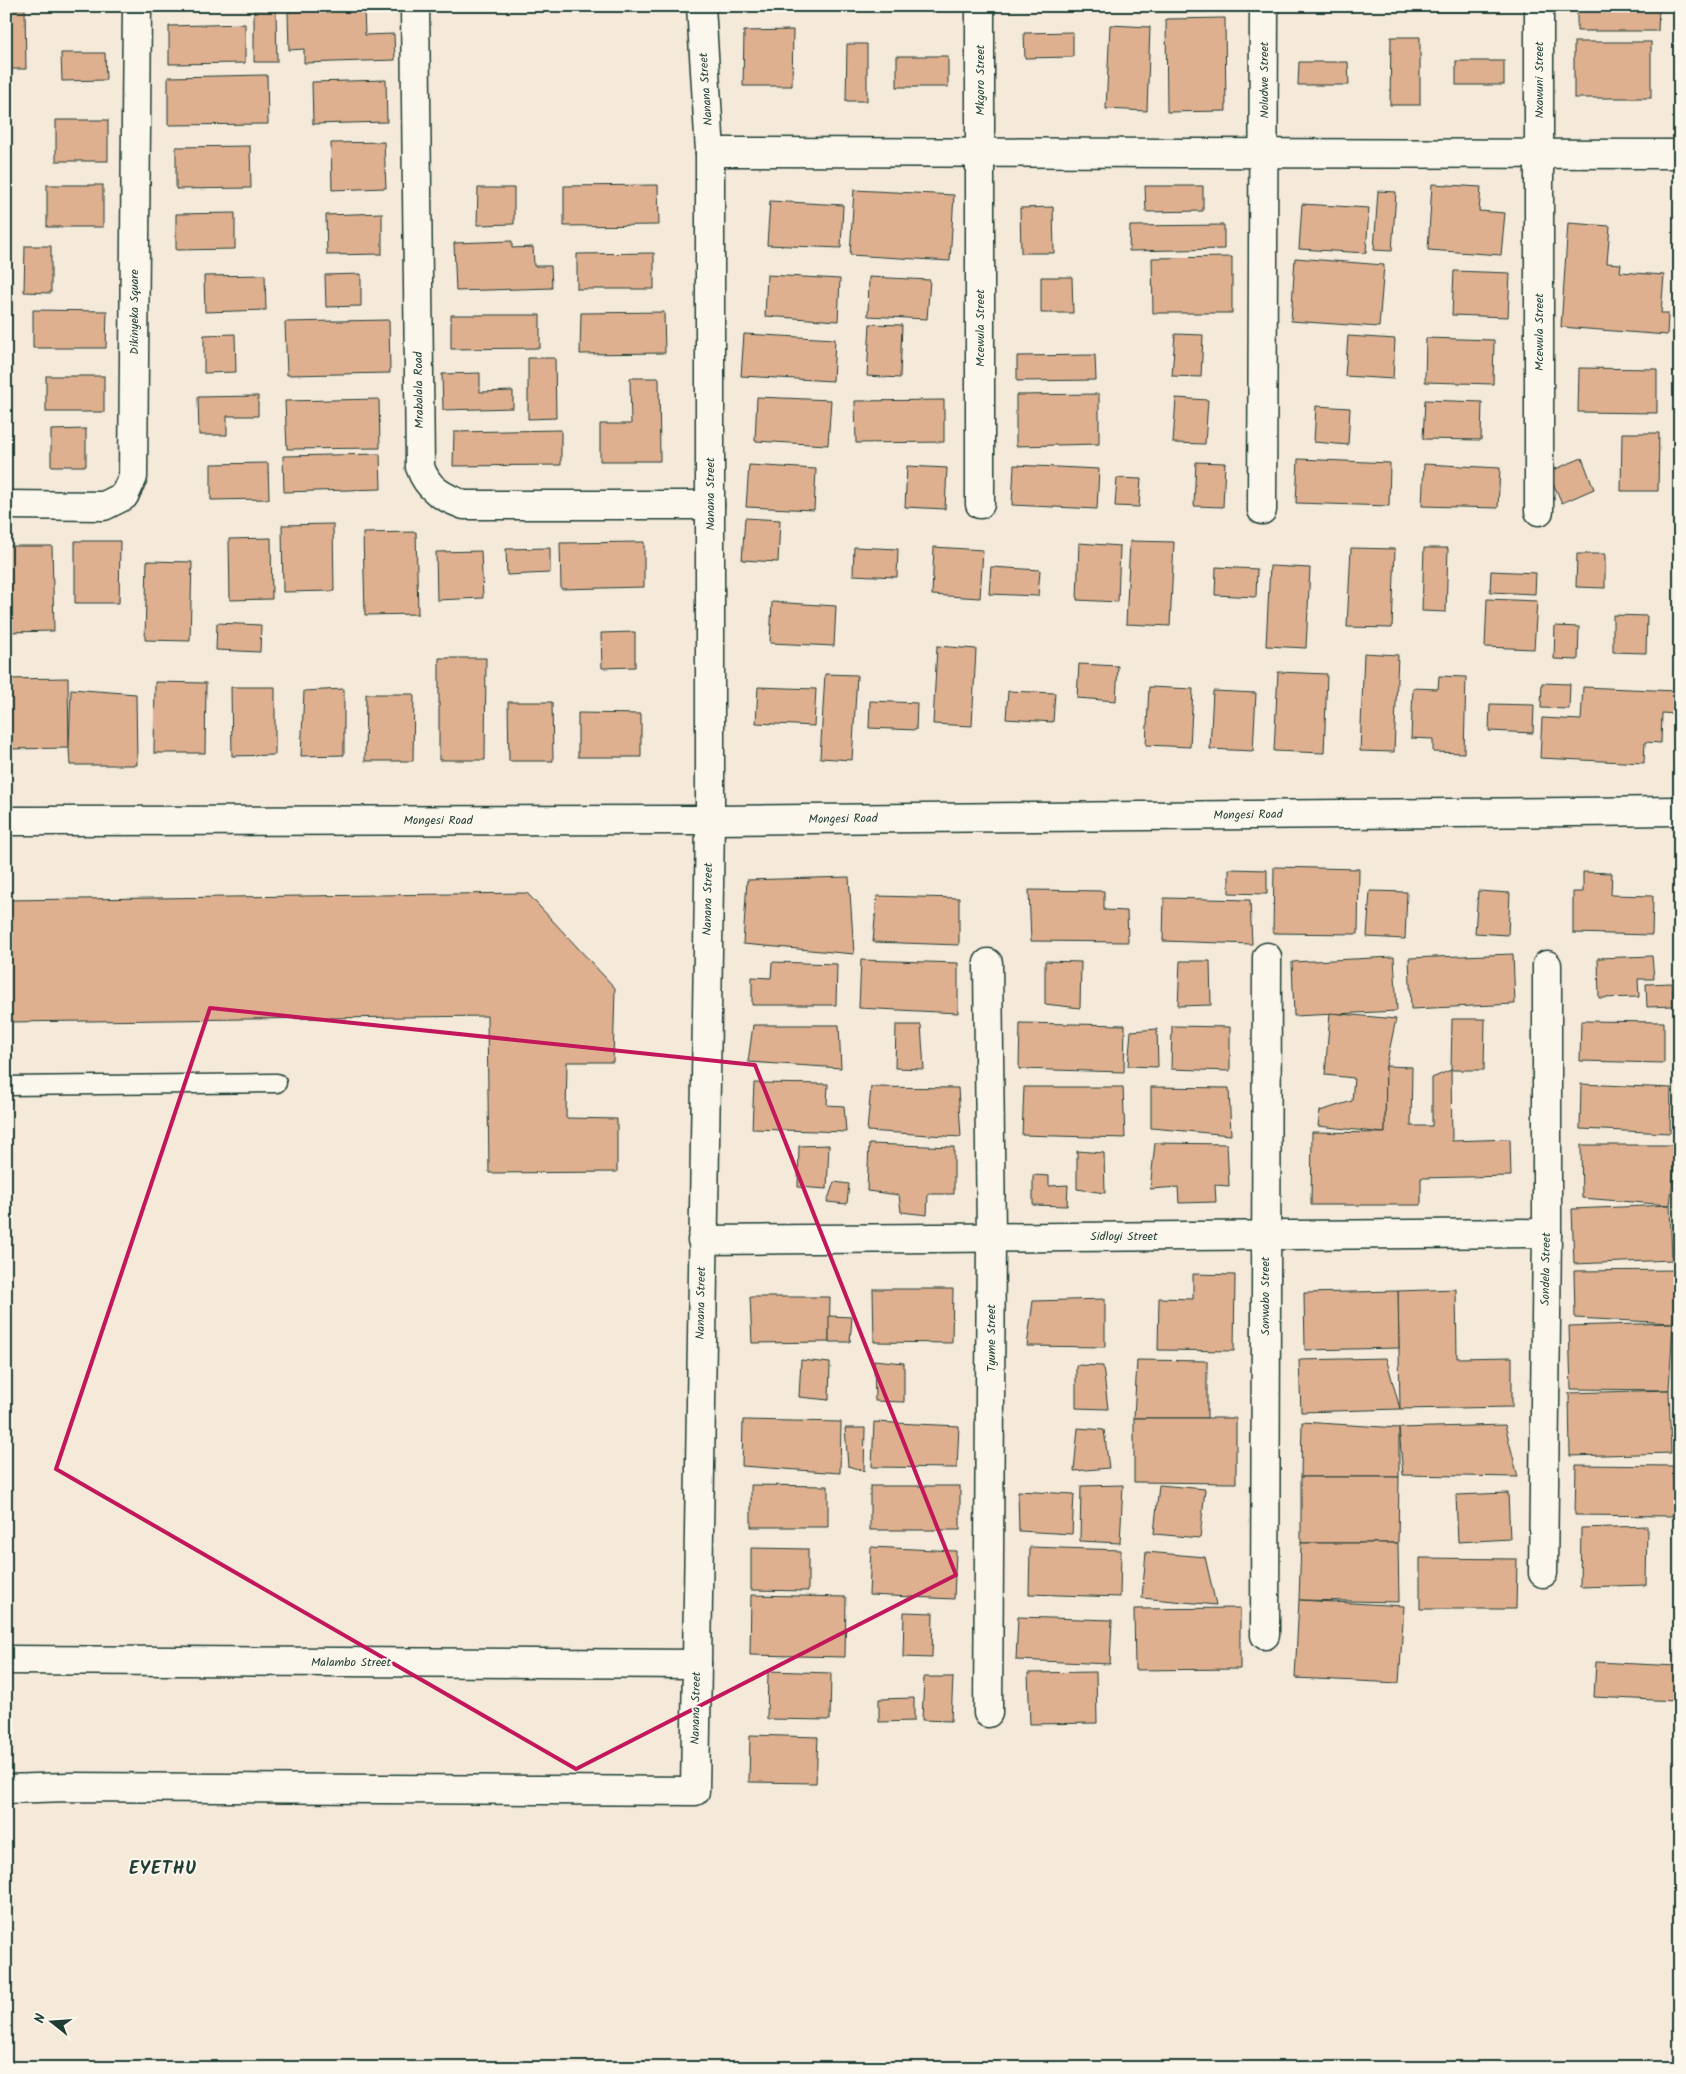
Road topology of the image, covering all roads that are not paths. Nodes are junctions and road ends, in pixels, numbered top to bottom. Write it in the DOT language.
graph roads {
  1 [pos="137,6"];
  2 [pos="415,6"];
  3 [pos="701,6"];
  4 [pos="980,6"];
  5 [pos="1264,6"];
  6 [pos="1539,6"];
  7 [pos="710,152"];
  8 [pos="980,153"];
  9 [pos="1264,153"];
  10 [pos="1539,153"];
  11 [pos="1680,154"];
  12 [pos="980,504"];
  13 [pos="6,505"];
  14 [pos="710,505"];
  15 [pos="1262,510"];
  16 [pos="1539,511"];
  17 [pos="1680,811"];
  18 [pos="710,820"];
  19 [pos="6,821"];
  20 [pos="1267,957"];
  21 [pos="988,963"];
  22 [pos="1547,965"];
  23 [pos="277,1083"];
  24 [pos="6,1086"];
  25 [pos="1547,1232"];
  26 [pos="1265,1235"];
  27 [pos="991,1237"];
  28 [pos="702,1240"];
  29 [pos="1543,1573"];
  30 [pos="1265,1635"];
  31 [pos="6,1660"];
  32 [pos="697,1664"];
  33 [pos="988,1713"];
  34 [pos="6,1789"];
  1 -- 13 [label="street, Dikinyeka Square"];
  2 -- 14 [label="street, Mrabalala Road"];
  3 -- 7 [label="street, Nanana Street"];
  4 -- 8 [label="street, Mkgoro Street"];
  5 -- 9 [label="street, Noludwe Street"];
  6 -- 10 [label="street, Nxawuni Street"];
  7 -- 8 [label="street"];
  7 -- 14 [label="street, Nanana Street"];
  8 -- 9 [label="street"];
  8 -- 12 [label="street, Mcewula Street"];
  9 -- 10 [label="street"];
  9 -- 15 [label="street"];
  10 -- 11 [label="street"];
  10 -- 16 [label="street, Mcewula Street"];
  14 -- 18 [label="street, Nanana Street"];
  17 -- 18 [label="street, Mongesi Road"];
  18 -- 19 [label="street, Mongesi Road"];
  18 -- 28 [label="street, Nanana Street"];
  20 -- 26 [label="street, Sonwabo Street"];
  21 -- 27 [label="street, Tyume Street"];
  22 -- 25 [label="street, Sondela Street"];
  23 -- 24 [label="lane"];
  25 -- 26 [label="street, Sidloyi Street"];
  25 -- 29 [label="street, Sondela Street"];
  26 -- 27 [label="street, Sidloyi Street"];
  26 -- 30 [label="street, Sonwabo Street"];
  27 -- 28 [label="street, Sidloyi Street"];
  27 -- 33 [label="street, Tyume Street"];
  28 -- 32 [label="street, Nanana Street"];
  31 -- 32 [label="street, Malambo Street"];
  32 -- 34 [label="street, Nanana Street"];
}
